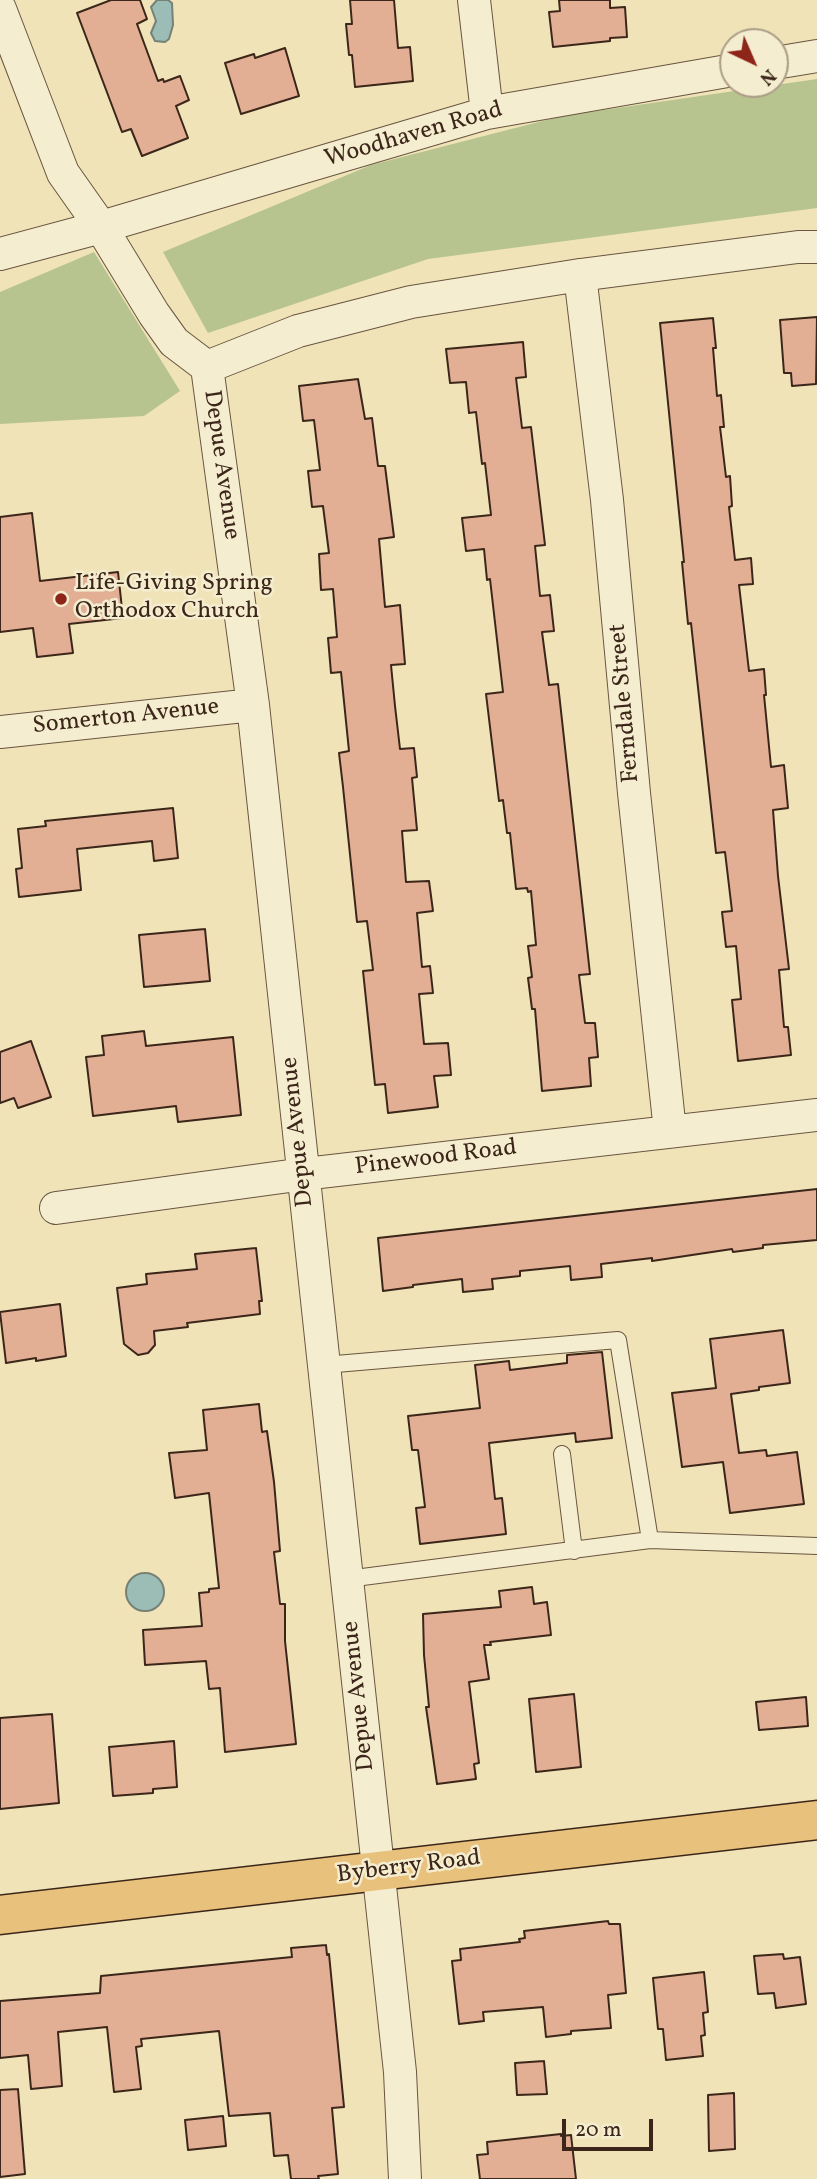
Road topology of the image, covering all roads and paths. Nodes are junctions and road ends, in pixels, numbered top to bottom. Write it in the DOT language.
graph roads {
  1 [pos="474,0"];
  2 [pos="0,9"];
  3 [pos="817,56"];
  4 [pos="789,61"];
  5 [pos="719,72"];
  6 [pos="487,113"];
  7 [pos="101,227"];
  8 [pos="817,247"];
  9 [pos="0,254"];
  10 [pos="580,275"];
  11 [pos="207,367"];
  12 [pos="253,705"];
  13 [pos="0,732"];
  14 [pos="817,1115"];
  15 [pos="670,1131"];
  16 [pos="304,1174"];
  17 [pos="56,1208"];
  18 [pos="324,1366"];
  19 [pos="562,1454"];
  20 [pos="650,1541"];
  21 [pos="817,1546"];
  22 [pos="573,1550"];
  23 [pos="347,1579"];
  24 [pos="817,1820"];
  25 [pos="379,1871"];
  26 [pos="0,1915"];
  27 [pos="405,2179"];
  1 -- 6 [label="street"];
  2 -- 7 [label="street, Depue Avenue"];
  3 -- 4 [label="street"];
  5 -- 6 [label="street, Woodhaven Road"];
  6 -- 7 [label="street, Woodhaven Road"];
  7 -- 9 [label="street"];
  7 -- 11 [label="street, Depue Avenue"];
  8 -- 10 [label="street"];
  10 -- 11 [label="street"];
  10 -- 15 [label="street, Ferndale Street"];
  11 -- 12 [label="street, Depue Avenue"];
  12 -- 13 [label="street, Somerton Avenue"];
  12 -- 16 [label="street, Depue Avenue"];
  14 -- 15 [label="street, Pinewood Road"];
  15 -- 16 [label="street, Pinewood Road"];
  16 -- 17 [label="street, Pinewood Road"];
  16 -- 18 [label="street, Depue Avenue"];
  18 -- 20 [label="lane"];
  18 -- 23 [label="street, Depue Avenue"];
  19 -- 22 [label="lane"];
  20 -- 21 [label="lane"];
  20 -- 22 [label="lane"];
  22 -- 23 [label="lane"];
  23 -- 25 [label="street, Depue Avenue"];
  24 -- 25 [label="main road, Byberry Road"];
  25 -- 26 [label="main road, Byberry Road"];
  25 -- 27 [label="street, Depue Avenue"];
}
